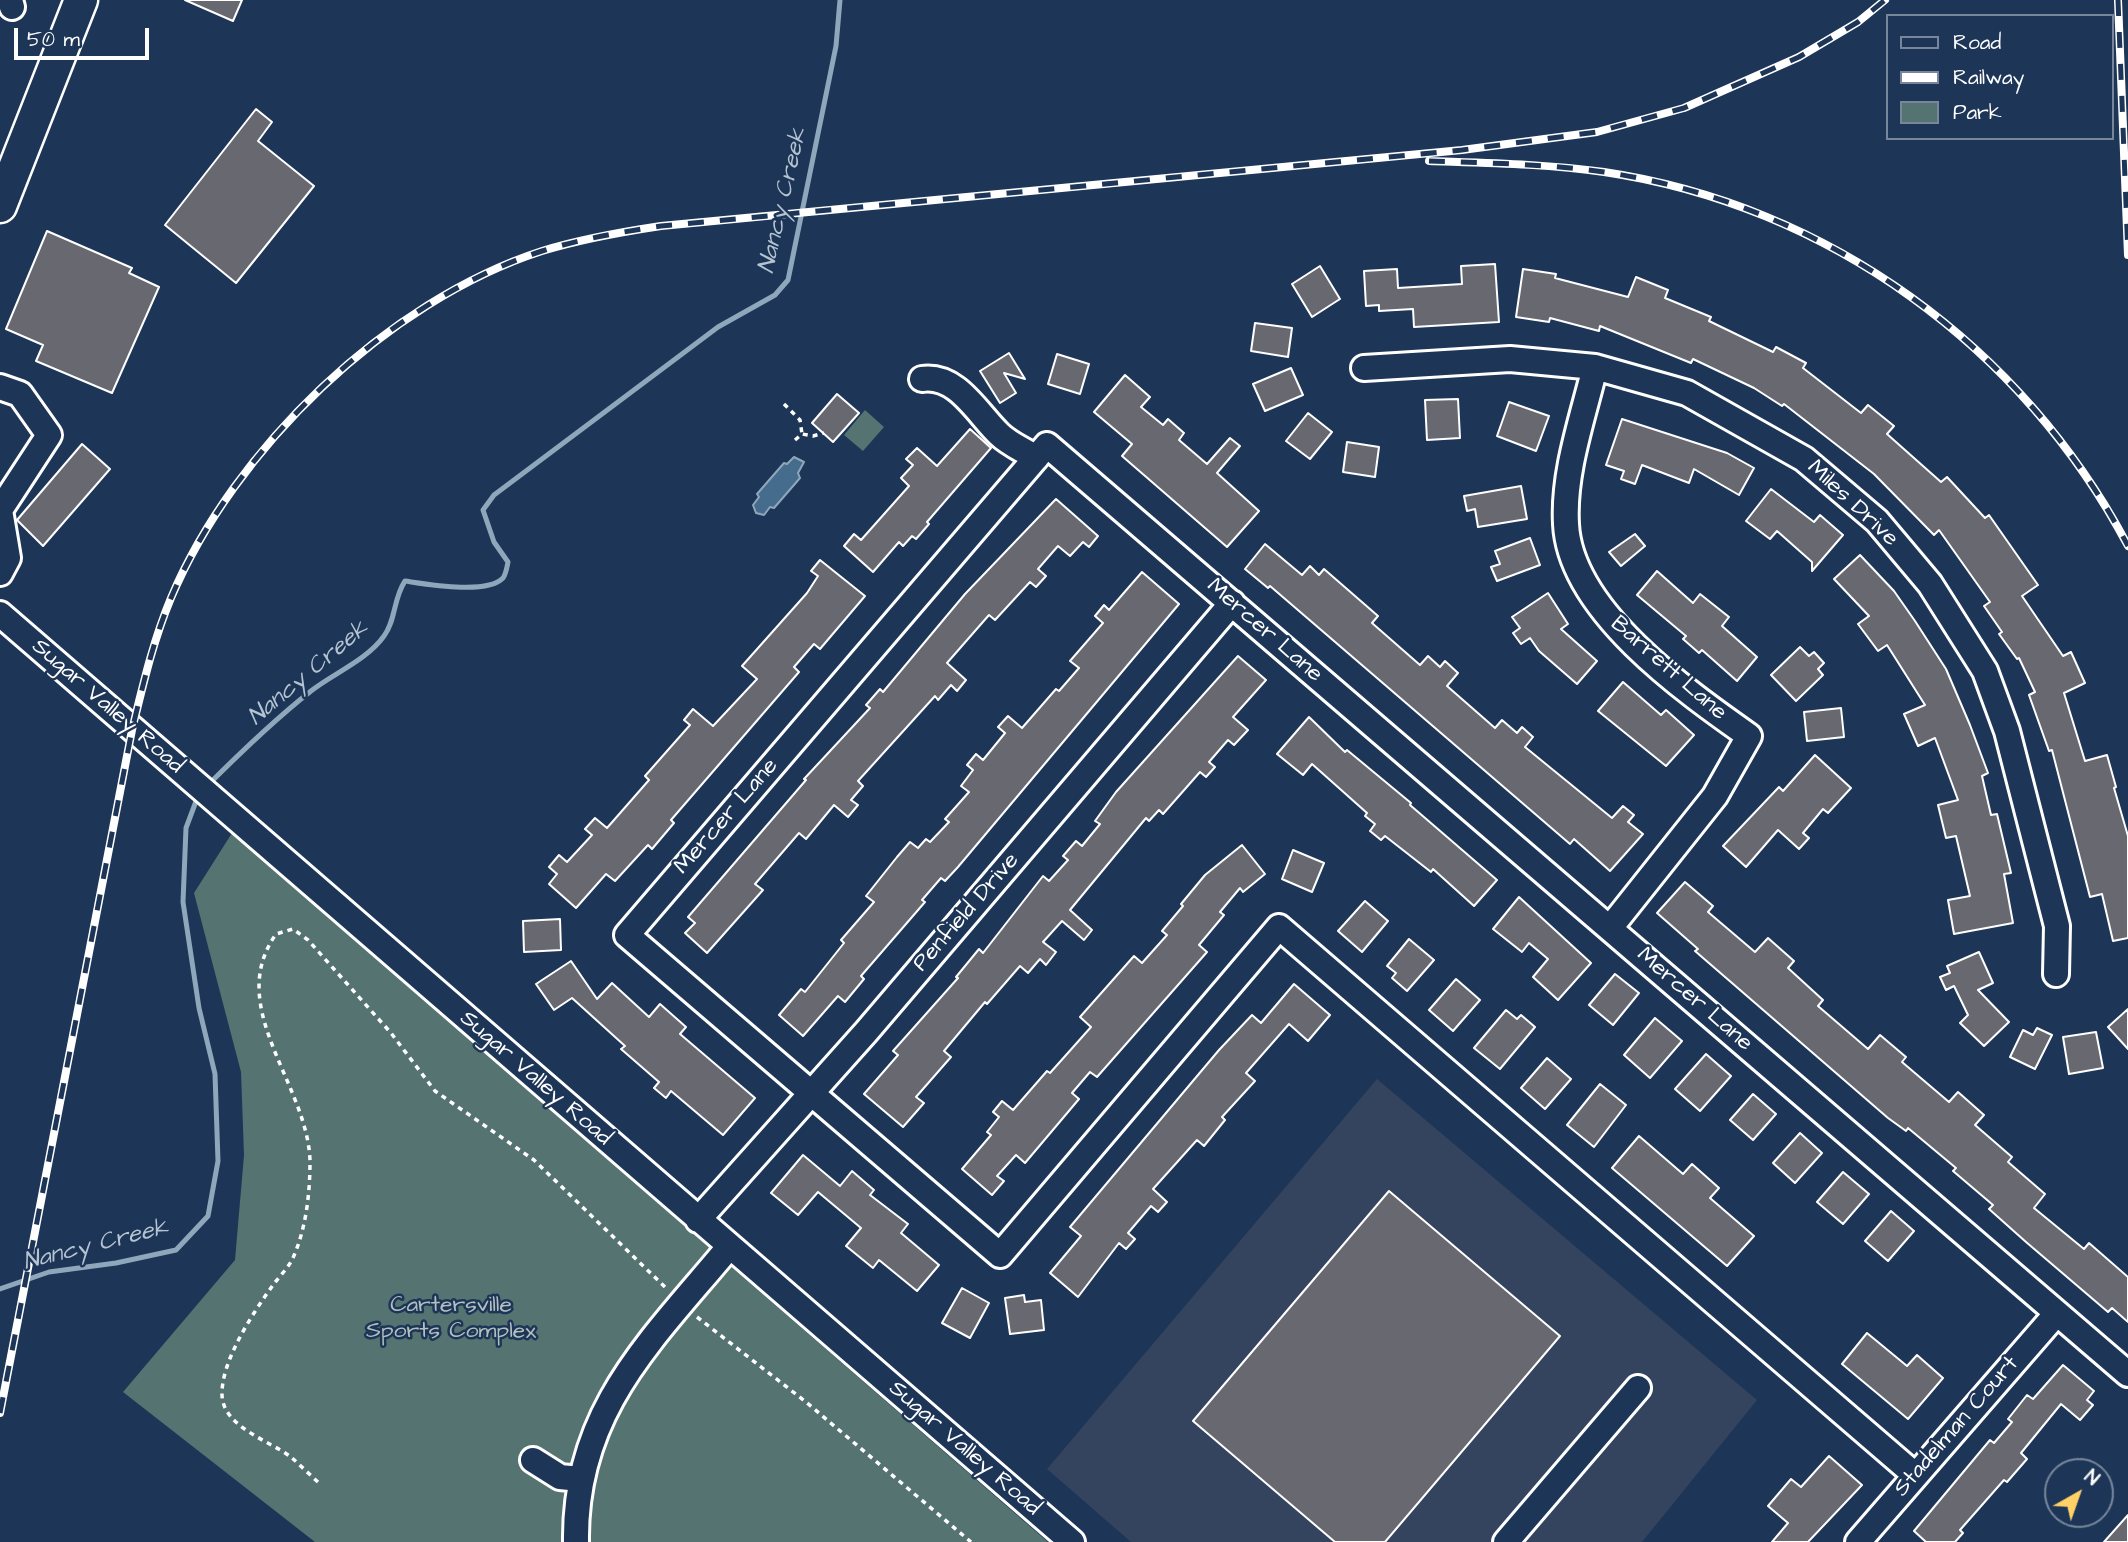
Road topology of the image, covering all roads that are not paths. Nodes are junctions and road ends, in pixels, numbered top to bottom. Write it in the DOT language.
graph roads {
  1 [pos="81,0"];
  2 [pos="0,205"];
  3 [pos="1595,367"];
  4 [pos="1364,368"];
  5 [pos="922,379"];
  6 [pos="0,387"];
  7 [pos="1036,458"];
  8 [pos="0,573"];
  9 [pos="1232,603"];
  10 [pos="0,614"];
  11 [pos="1610,928"];
  12 [pos="2056,974"];
  13 [pos="811,1093"];
  14 [pos="698,1220"];
  15 [pos="729,1247"];
  16 [pos="2057,1313"];
  17 [pos="2128,1374"];
  18 [pos="1638,1388"];
  19 [pos="533,1460"];
  20 [pos="1915,1475"];
  21 [pos="580,1479"];
  22 [pos="576,1542"];
  23 [pos="1072,1542"];
  24 [pos="1506,1542"];
  25 [pos="1858,1542"];
  1 -- 2 [label="main road"];
  3 -- 4 [label="street, Miles Drive"];
  3 -- 11 [label="street, Barrett Lane"];
  3 -- 12 [label="street, Miles Drive"];
  5 -- 7 [label="street"];
  6 -- 8 [label="street"];
  7 -- 9 [label="street, Mercer Lane"];
  7 -- 13 [label="street, Mercer Lane"];
  9 -- 11 [label="street, Mercer Lane"];
  9 -- 13 [label="street, Penfield Drive"];
  10 -- 14 [label="street, Sugar Valley Road"];
  11 -- 16 [label="street, Mercer Lane"];
  13 -- 14 [label="street, Penfield Drive"];
  13 -- 20 [label="street, Mercer Lane"];
  14 -- 15 [label="street, Sugar Valley Road"];
  15 -- 21 [label="street"];
  15 -- 23 [label="street, Sugar Valley Road"];
  16 -- 17 [label="street, Mercer Lane"];
  16 -- 20 [label="street, Stadelman Court"];
  18 -- 24 [label="street"];
  19 -- 21 [label="street"];
  20 -- 25 [label="street, Stadelman Court"];
  21 -- 22 [label="street"];
}
